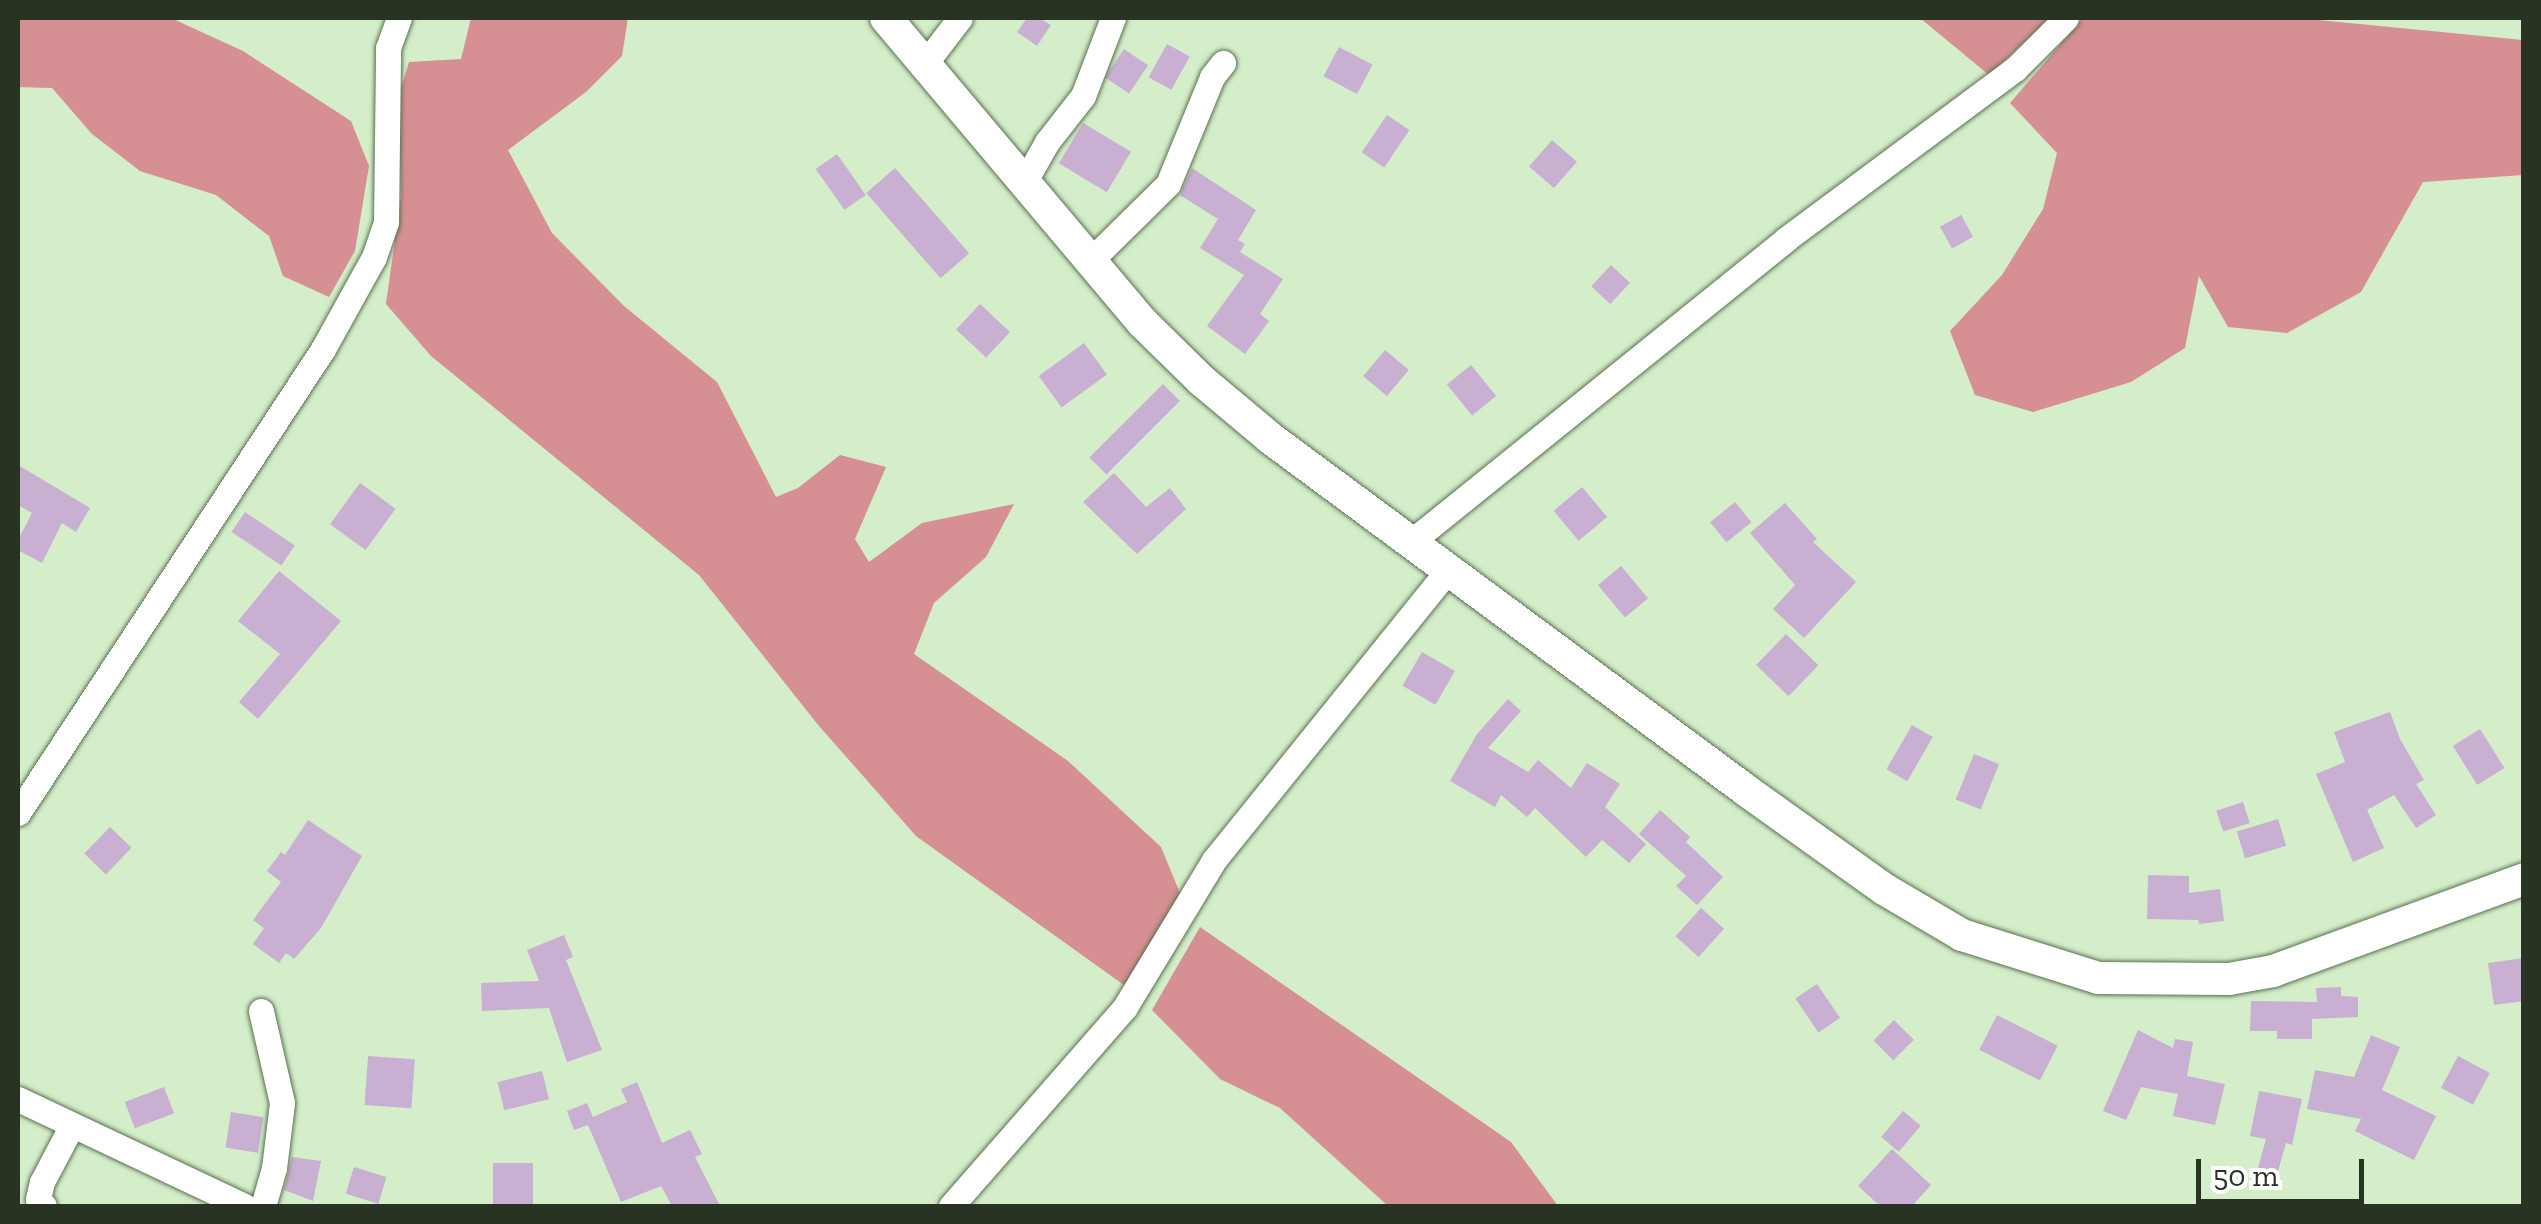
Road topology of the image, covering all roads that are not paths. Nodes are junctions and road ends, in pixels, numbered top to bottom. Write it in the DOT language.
graph roads {
  1 [pos="398,18"];
  2 [pos="886,18"];
  3 [pos="960,18"];
  4 [pos="1113,18"];
  5 [pos="2066,18"];
  6 [pos="927,61"];
  7 [pos="1223,62"];
  8 [pos="1026,179"];
  9 [pos="1091,260"];
  10 [pos="1411,542"];
  11 [pos="1446,571"];
  12 [pos="18,813"];
  13 [pos="2524,879"];
  14 [pos="261,1011"];
  15 [pos="18,1099"];
  16 [pos="71,1127"];
  17 [pos="44,1206"];
  18 [pos="244,1206"];
  19 [pos="264,1206"];
  20 [pos="951,1206"];
  1 -- 12 [label="street"];
  2 -- 6 [label="street"];
  3 -- 6 [label="street"];
  4 -- 8 [label="street"];
  5 -- 10 [label="street"];
  6 -- 8 [label="street"];
  7 -- 9 [label="street"];
  8 -- 9 [label="street"];
  9 -- 10 [label="street"];
  10 -- 11 [label="street"];
  11 -- 13 [label="street"];
  11 -- 20 [label="street"];
  14 -- 19 [label="street"];
  15 -- 16 [label="street"];
  16 -- 17 [label="street"];
  16 -- 18 [label="street"];
}
